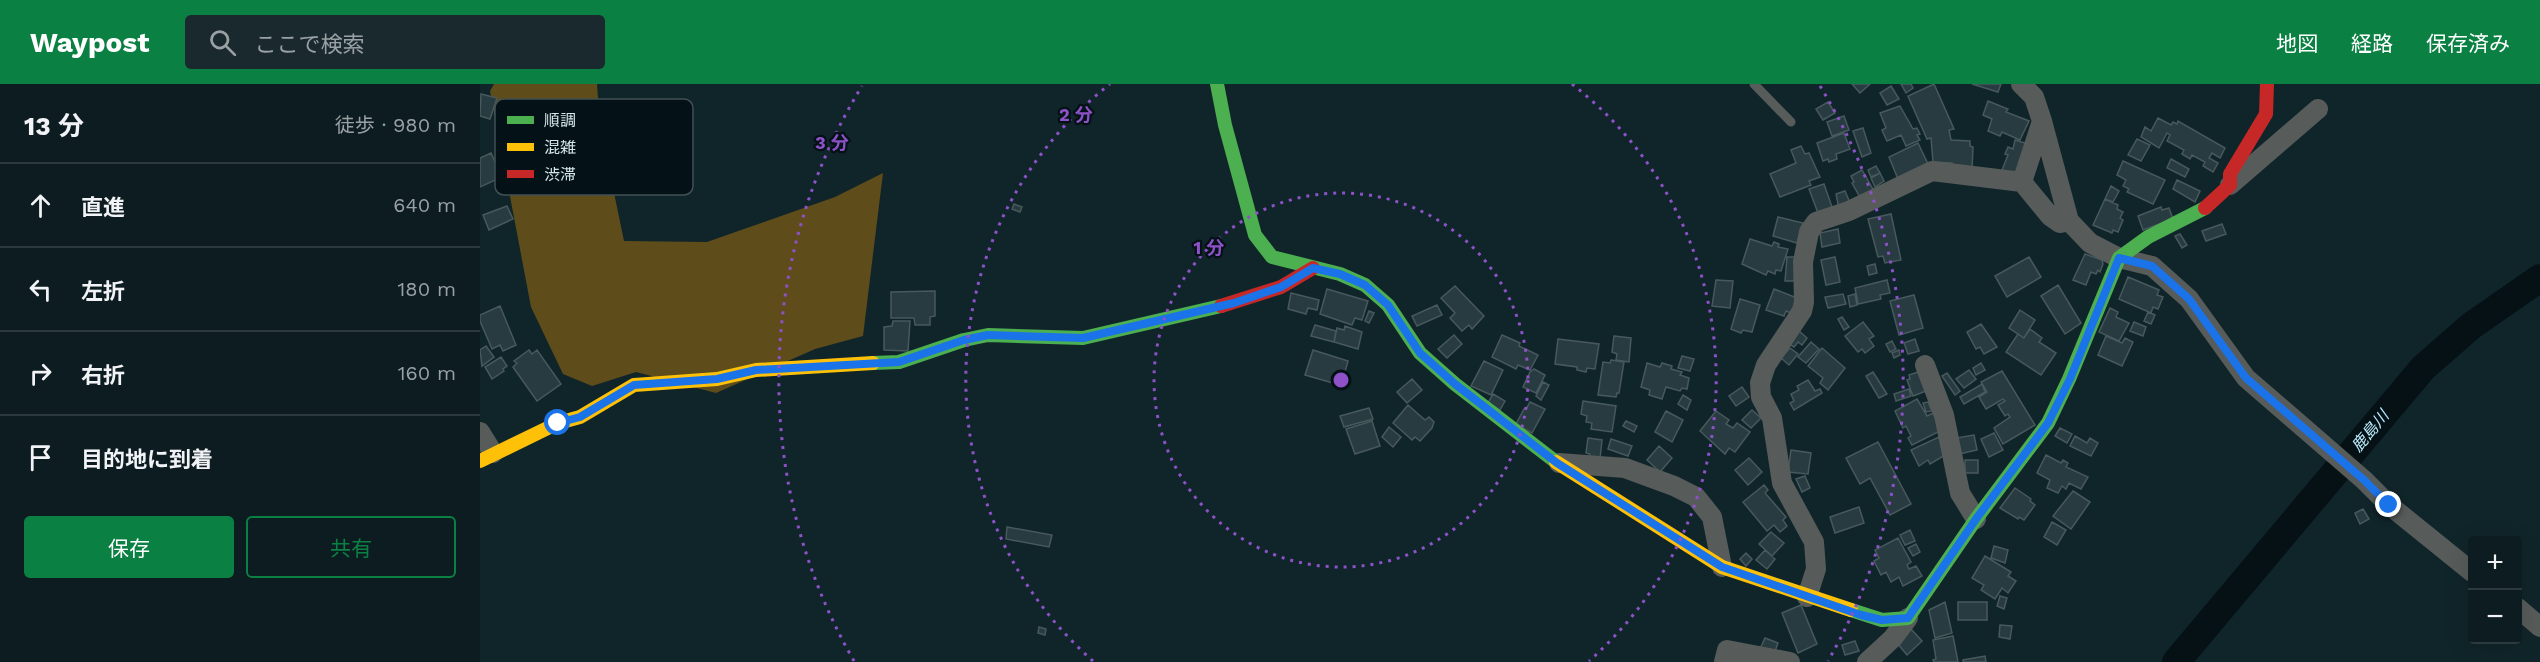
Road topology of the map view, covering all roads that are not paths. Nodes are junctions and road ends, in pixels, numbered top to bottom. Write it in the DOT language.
graph roads {
  1 [pos="1217,84"];
  2 [pos="1754,84"];
  3 [pos="2020,84"];
  4 [pos="2267,84"];
  5 [pos="2318,109"];
  6 [pos="2042,121"];
  7 [pos="1791,122"];
  8 [pos="2022,182"];
  9 [pos="2230,185"];
  10 [pos="2069,221"];
  11 [pos="2119,258"];
  12 [pos="1313,268"];
  13 [pos="1925,365"];
  14 [pos="480,432"];
  15 [pos="486,457"];
  16 [pos="1557,463"];
  17 [pos="1976,519"];
  18 [pos="1722,567"];
  19 [pos="2468,569"];
  20 [pos="1807,597"];
  21 [pos="2522,612"];
  22 [pos="1908,618"];
  23 [pos="2540,627"];
  24 [pos="1770,660"];
  25 [pos="1724,662"];
  26 [pos="1790,662"];
  27 [pos="1867,662"];
  1 -- 12 [label="street"];
  2 -- 7 [label="lane"];
  3 -- 6 [label="street"];
  4 -- 9 [label="street"];
  5 -- 9 [label="street"];
  6 -- 8 [label="street"];
  6 -- 10 [label="street"];
  8 -- 10 [label="street"];
  8 -- 20 [label="street"];
  9 -- 11 [label="street"];
  10 -- 11 [label="street"];
  11 -- 17 [label="street"];
  11 -- 19 [label="street"];
  12 -- 15 [label="street"];
  12 -- 16 [label="street"];
  13 -- 17 [label="street"];
  14 -- 15 [label="street"];
  16 -- 18 [label="street"];
  16 -- 18 [label="street"];
  17 -- 22 [label="street"];
  18 -- 20 [label="street"];
  20 -- 22 [label="street"];
  21 -- 23 [label="street"];
  22 -- 27 [label="street"];
  24 -- 25 [label="street"];
  24 -- 26 [label="street"];
}
